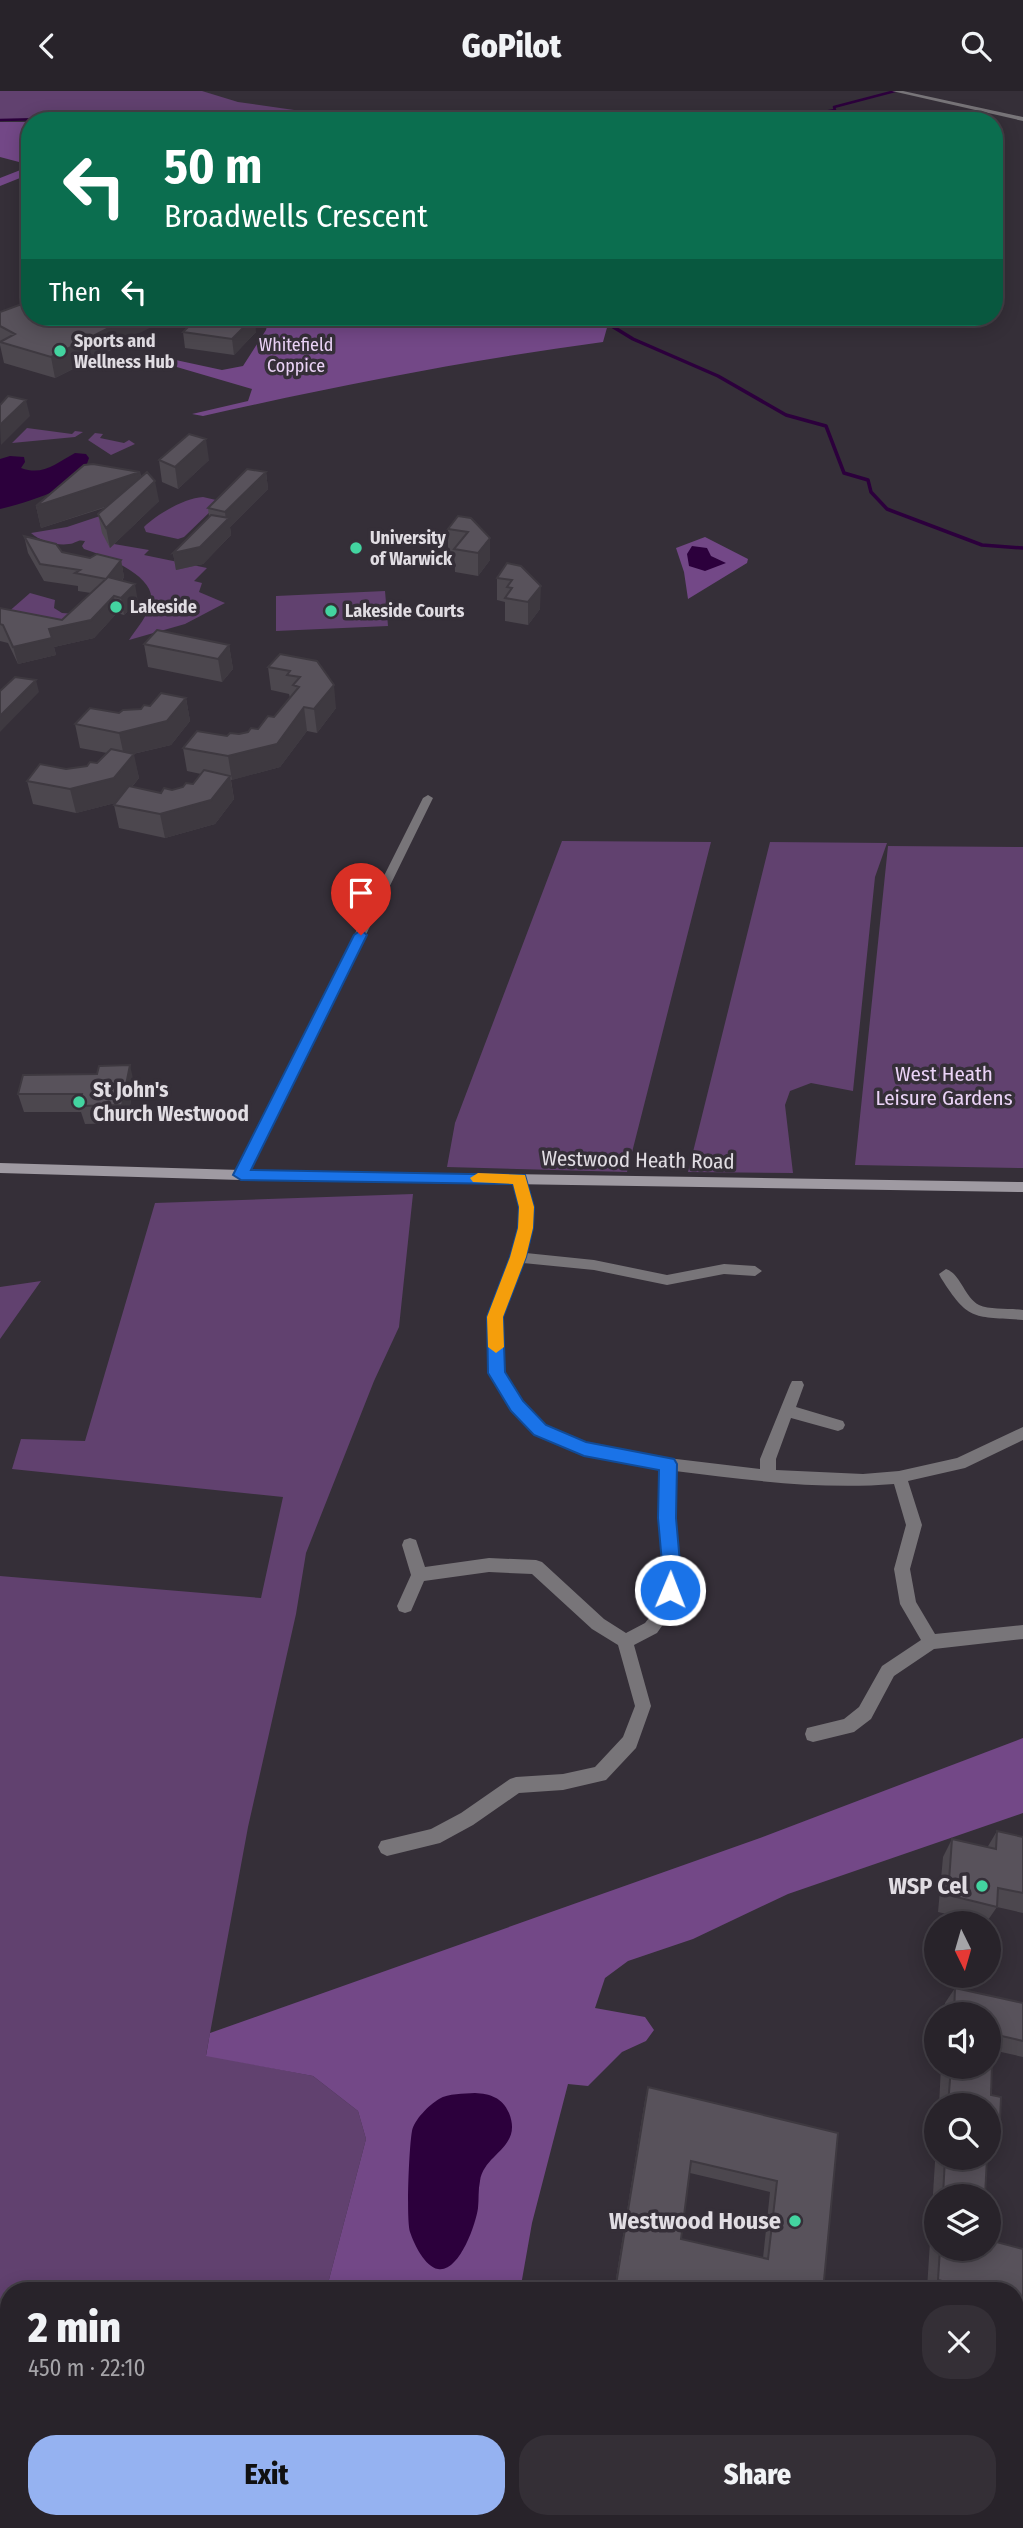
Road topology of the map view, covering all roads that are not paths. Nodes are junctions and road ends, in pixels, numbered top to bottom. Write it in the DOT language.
graph roads {
  1 [pos="896,91"];
  2 [pos="991,112"];
  3 [pos="1003,115"];
  4 [pos="1023,119"];
  5 [pos="428,798"];
  6 [pos="0,1168"];
  7 [pos="241,1175"];
  8 [pos="520,1179"];
  9 [pos="1023,1187"];
  10 [pos="518,1257"];
  11 [pos="755,1271"];
  12 [pos="946,1274"];
  13 [pos="1023,1315"];
  14 [pos="797,1385"];
  15 [pos="787,1411"];
  16 [pos="838,1425"];
  17 [pos="1023,1433"];
  18 [pos="668,1464"];
  19 [pos="768,1476"];
  20 [pos="900,1477"];
  21 [pos="410,1545"];
  22 [pos="419,1575"];
  23 [pos="405,1606"];
  24 [pos="1023,1632"];
  25 [pos="625,1641"];
  26 [pos="931,1642"];
  27 [pos="813,1734"];
  28 [pos="387,1847"];
  1 -- 2 [label="street"];
  3 -- 4 [label="street"];
  5 -- 7 [label="street"];
  6 -- 7 [label="street, Westwood Heath Road"];
  7 -- 8 [label="street, Westwood Heath Road"];
  8 -- 9 [label="street, Westwood Heath Road"];
  8 -- 10 [label="street"];
  10 -- 11 [label="street"];
  10 -- 18 [label="street"];
  12 -- 13 [label="street"];
  14 -- 15 [label="street"];
  15 -- 16 [label="street"];
  15 -- 19 [label="street"];
  17 -- 20 [label="street"];
  18 -- 19 [label="street"];
  18 -- 25 [label="street"];
  19 -- 20 [label="street"];
  20 -- 26 [label="street"];
  21 -- 22 [label="street"];
  22 -- 23 [label="street"];
  22 -- 25 [label="street"];
  24 -- 26 [label="street"];
  25 -- 28 [label="street"];
  26 -- 27 [label="street"];
}
